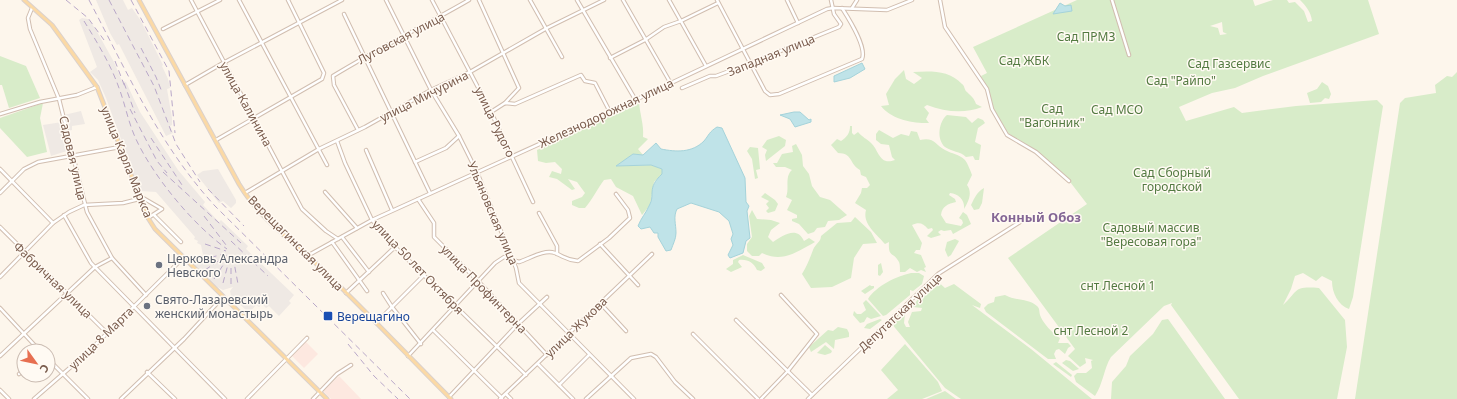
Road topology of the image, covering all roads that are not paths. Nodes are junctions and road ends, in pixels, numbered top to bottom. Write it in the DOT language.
graph roads {
  1 [pos="24,0"];
  2 [pos="139,0"];
  3 [pos="191,0"];
  4 [pos="220,0"];
  5 [pos="239,0"];
  6 [pos="288,0"];
  7 [pos="342,0"];
  8 [pos="386,0"];
  9 [pos="432,0"];
  10 [pos="469,0"];
  11 [pos="478,0"];
  12 [pos="530,0"];
  13 [pos="577,0"];
  14 [pos="604,0"];
  15 [pos="624,0"];
  16 [pos="669,0"];
  17 [pos="787,0"];
  18 [pos="831,0"];
  19 [pos="857,0"];
  20 [pos="912,0"];
  21 [pos="940,0"];
  22 [pos="1112,0"];
  23 [pos="336,1"];
  24 [pos="717,1"];
  25 [pos="32,8"];
  26 [pos="833,8"];
  27 [pos="842,8"];
  28 [pos="852,8"];
  29 [pos="583,10"];
  30 [pos="196,12"];
  31 [pos="344,14"];
  32 [pos="440,17"];
  33 [pos="681,21"];
  34 [pos="299,23"];
  35 [pos="798,23"];
  36 [pos="547,28"];
  37 [pos="163,29"];
  38 [pos="405,36"];
  39 [pos="645,40"];
  40 [pos="263,43"];
  41 [pos="742,49"];
  42 [pos="504,53"];
  43 [pos="1129,55"];
  44 [pos="365,56"];
  45 [pos="562,57"];
  46 [pos="610,58"];
  47 [pos="223,62"];
  48 [pos="751,63"];
  49 [pos="706,66"];
  50 [pos="470,72"];
  51 [pos="670,82"];
  52 [pos="185,85"];
  53 [pos="97,87"];
  54 [pos="682,88"];
  55 [pos="431,90"];
  56 [pos="290,96"];
  57 [pos="59,99"];
  58 [pos="635,99"];
  59 [pos="505,103"];
  60 [pos="392,112"];
  61 [pos="491,112"];
  62 [pos="610,112"];
  63 [pos="0,114"];
  64 [pos="254,117"];
  65 [pos="358,130"];
  66 [pos="458,136"];
  67 [pos="216,140"];
  68 [pos="337,140"];
  69 [pos="120,147"];
  70 [pos="319,149"];
  71 [pos="366,150"];
  72 [pos="72,156"];
  73 [pos="512,157"];
  74 [pos="415,162"];
  75 [pos="327,165"];
  76 [pos="0,169"];
  77 [pos="282,170"];
  78 [pos="477,172"];
  79 [pos="11,181"];
  80 [pos="1069,181"];
  81 [pos="325,192"];
  82 [pos="0,193"];
  83 [pos="245,193"];
  84 [pos="430,193"];
  85 [pos="616,194"];
  86 [pos="140,198"];
  87 [pos="418,199"];
  88 [pos="532,202"];
  89 [pos="84,205"];
  90 [pos="392,210"];
  91 [pos="539,214"];
  92 [pos="64,215"];
  93 [pos="154,215"];
  94 [pos="148,218"];
  95 [pos="372,220"];
  96 [pos="53,222"];
  97 [pos="1020,222"];
  98 [pos="0,228"];
  99 [pos="357,228"];
  100 [pos="342,237"];
  101 [pos="338,239"];
  102 [pos="181,242"];
  103 [pos="332,242"];
  104 [pos="600,244"];
  105 [pos="395,247"];
  106 [pos="24,253"];
  107 [pos="556,254"];
  108 [pos="652,254"];
  109 [pos="307,256"];
  110 [pos="112,258"];
  111 [pos="183,258"];
  112 [pos="511,259"];
  113 [pos="95,267"];
  114 [pos="369,272"];
  115 [pos="424,275"];
  116 [pos="0,276"];
  117 [pos="629,277"];
  118 [pos="358,281"];
  119 [pos="479,282"];
  120 [pos="638,286"];
  121 [pos="366,291"];
  122 [pos="346,293"];
  123 [pos="383,293"];
  124 [pos="67,294"];
  125 [pos="146,294"];
  126 [pos="781,295"];
  127 [pos="548,296"];
  128 [pos="223,297"];
  129 [pos="539,303"];
  130 [pos="600,304"];
  131 [pos="456,305"];
  132 [pos="133,307"];
  133 [pos="392,307"];
  134 [pos="0,308"];
  135 [pos="736,320"];
  136 [pos="376,323"];
  137 [pos="518,324"];
  138 [pos="433,330"];
  139 [pos="626,331"];
  140 [pos="107,333"];
  141 [pos="24,334"];
  142 [pos="693,334"];
  143 [pos="569,335"];
  144 [pos="307,338"];
  145 [pos="32,343"];
  146 [pos="422,344"];
  147 [pos="174,347"];
  148 [pos="497,348"];
  149 [pos="589,355"];
  150 [pos="0,356"];
  151 [pos="408,356"];
  152 [pos="547,356"];
  153 [pos="287,358"];
  154 [pos="538,364"];
  155 [pos="351,365"];
  156 [pos="56,368"];
  157 [pos="474,371"];
  158 [pos="147,372"];
  159 [pos="787,372"];
  160 [pos="62,374"];
  161 [pos="526,375"];
  162 [pos="611,376"];
  163 [pos="558,385"];
  164 [pos="0,390"];
  165 [pos="320,392"];
  166 [pos="506,394"];
  167 [pos="812,396"];
  168 [pos="450,398"];
  169 [pos="501,398"];
  170 [pos="9,399"];
  171 [pos="34,399"];
  172 [pos="88,399"];
  173 [pos="121,399"];
  174 [pos="175,399"];
  175 [pos="225,399"];
  176 [pos="247,399"];
  177 [pos="313,399"];
  178 [pos="327,399"];
  179 [pos="510,399"];
  180 [pos="573,399"];
  181 [pos="586,399"];
  182 [pos="634,399"];
  183 [pos="693,399"];
  184 [pos="760,399"];
  185 [pos="808,399"];
  1 -- 25 [label="main road, улица Карла Маркса"];
  2 -- 52 [label="main road, Верещагинская улица"];
  3 -- 30 [label="street, улица Калинина"];
  4 -- 30 [label="street"];
  5 -- 40 [label="street"];
  6 -- 34 [label="street"];
  7 -- 23 [label="street"];
  8 -- 38 [label="street, Ульяновская улица"];
  9 -- 32 [label="street, улица Рудого"];
  10 -- 32 [label="street, Луговская улица"];
  11 -- 42 [label="street"];
  12 -- 36 [label="street"];
  13 -- 29 [label="street"];
  14 -- 29 [label="street, улица Мичурина"];
  15 -- 39 [label="street"];
  16 -- 33 [label="street"];
  17 -- 35 [label="street"];
  18 -- 26 [label="street"];
  19 -- 28 [label="street"];
  20 -- 28 [label="street, Железнодорожная улица"];
  21 -- 80 [label="street"];
  22 -- 43 [label="street"];
  23 -- 34 [label="street"];
  24 -- 33 [label="street"];
  24 -- 41 [label="street"];
  25 -- 53 [label="main road, улица Карла Маркса"];
  25 -- 57 [label="street, Садовая улица"];
  26 -- 27 [label="street, Железнодорожная улица"];
  26 -- 35 [label="street, Железнодорожная улица"];
  26 -- 48 [label="street, Западная улица"];
  27 -- 28 [label="street, Железнодорожная улица"];
  27 -- 48 [label="street"];
  29 -- 36 [label="street, улица Мичурина"];
  29 -- 46 [label="street"];
  30 -- 37 [label="street"];
  30 -- 47 [label="street, улица Калинина"];
  31 -- 44 [label="street"];
  32 -- 38 [label="street, Луговская улица"];
  32 -- 50 [label="street, улица Рудого"];
  33 -- 39 [label="street"];
  33 -- 49 [label="street"];
  34 -- 40 [label="street"];
  34 -- 56 [label="street"];
  35 -- 41 [label="street, Железнодорожная улица"];
  36 -- 42 [label="street, улица Мичурина"];
  36 -- 45 [label="street"];
  38 -- 44 [label="street, Луговская улица"];
  38 -- 55 [label="street, Ульяновская улица"];
  39 -- 46 [label="street"];
  39 -- 51 [label="street"];
  40 -- 47 [label="street"];
  40 -- 56 [label="street"];
  41 -- 48 [label="street"];
  41 -- 49 [label="street, Железнодорожная улица"];
  42 -- 50 [label="street, улица Мичурина"];
  42 -- 59 [label="street"];
  44 -- 60 [label="street"];
  44 -- 65 [label="street, Луговская улица"];
  46 -- 58 [label="street"];
  47 -- 52 [label="street"];
  47 -- 64 [label="street, улица Калинина"];
  48 -- 54 [label="street, Западная улица"];
  49 -- 51 [label="street, Железнодорожная улица"];
  50 -- 55 [label="street, улица Мичурина"];
  50 -- 61 [label="street, улица Рудого"];
  51 -- 58 [label="street, Железнодорожная улица"];
  52 -- 67 [label="main road, Верещагинская улица"];
  53 -- 57 [label="street"];
  53 -- 69 [label="main road, улица Карла Маркса"];
  55 -- 60 [label="street, улица Мичурина"];
  55 -- 66 [label="street, Ульяновская улица"];
  56 -- 64 [label="street"];
  56 -- 70 [label="street"];
  57 -- 63 [label="street"];
  57 -- 72 [label="street, Садовая улица"];
  58 -- 62 [label="street, Железнодорожная улица"];
  59 -- 61 [label="street"];
  59 -- 62 [label="street"];
  60 -- 65 [label="street, улица Мичурина"];
  60 -- 74 [label="street"];
  61 -- 73 [label="street, улица Рудого"];
  62 -- 73 [label="street, Железнодорожная улица"];
  64 -- 67 [label="street"];
  64 -- 77 [label="street, улица Калинина"];
  65 -- 68 [label="street, улица Мичурина"];
  66 -- 74 [label="street"];
  66 -- 78 [label="street, Ульяновская улица"];
  67 -- 83 [label="main road, Верещагинская улица"];
  68 -- 70 [label="street, улица Мичурина"];
  68 -- 95 [label="street, улица 50 лет Октября"];
  69 -- 72 [label="street"];
  69 -- 86 [label="main road, улица Карла Маркса"];
  70 -- 75 [label="street"];
  70 -- 77 [label="street, улица Мичурина"];
  71 -- 90 [label="street"];
  72 -- 79 [label="street"];
  72 -- 89 [label="street, Садовая улица"];
  73 -- 78 [label="street, Железнодорожная улица"];
  73 -- 88 [label="street, улица Рудого"];
  74 -- 84 [label="street"];
  76 -- 79 [label="street"];
  77 -- 83 [label="street, улица Мичурина"];
  77 -- 101 [label="street, улица Калинина"];
  78 -- 84 [label="street, Железнодорожная улица"];
  78 -- 112 [label="street, Ульяновская улица"];
  79 -- 82 [label="street"];
  79 -- 96 [label="street"];
  81 -- 99 [label="street"];
  83 -- 109 [label="main road, Верещагинская улица"];
  84 -- 87 [label="street, Железнодорожная улица"];
  85 -- 104 [label="street"];
  86 -- 89 [label="street"];
  86 -- 93 [label="street"];
  86 -- 94 [label="main road, улица Карла Маркса"];
  87 -- 90 [label="street, Железнодорожная улица"];
  87 -- 119 [label="street, улица Профинтерна"];
  89 -- 92 [label="street"];
  89 -- 110 [label="street, Садовая улица"];
  90 -- 95 [label="street, Железнодорожная улица"];
  91 -- 107 [label="street"];
  92 -- 96 [label="street"];
  92 -- 113 [label="street"];
  93 -- 94 [label="street"];
  93 -- 102 [label="street"];
  94 -- 111 [label="main road, улица Карла Маркса"];
  95 -- 99 [label="street, Железнодорожная улица"];
  95 -- 105 [label="street, улица 50 лет Октября"];
  96 -- 106 [label="street"];
  97 -- 167 [label="street, Депутатская улица"];
  98 -- 106 [label="street, Фабричная улица"];
  99 -- 100 [label="street, Железнодорожная улица"];
  100 -- 101 [label="street, Железнодорожная улица"];
  100 -- 114 [label="street"];
  101 -- 103 [label="street, Железнодорожная улица"];
  103 -- 109 [label="street, Железнодорожная улица"];
  103 -- 118 [label="street"];
  104 -- 107 [label="street"];
  104 -- 117 [label="street"];
  105 -- 114 [label="street"];
  105 -- 115 [label="street, улица 50 лет Октября"];
  106 -- 116 [label="street"];
  106 -- 124 [label="street, Фабричная улица"];
  107 -- 112 [label="street"];
  108 -- 117 [label="street, улица Жукова"];
  109 -- 122 [label="main road, Верещагинская улица"];
  110 -- 113 [label="street"];
  110 -- 125 [label="street, Садовая улица"];
  111 -- 125 [label="street, улица 8 Марта"];
  111 -- 128 [label="main road, улица Карла Маркса"];
  112 -- 119 [label="street"];
  112 -- 129 [label="street, Ульяновская улица"];
  113 -- 124 [label="street"];
  113 -- 132 [label="street"];
  114 -- 118 [label="street"];
  115 -- 131 [label="street, улица 50 лет Октября"];
  115 -- 133 [label="street"];
  117 -- 120 [label="street"];
  117 -- 130 [label="street, улица Жукова"];
  118 -- 121 [label="street"];
  118 -- 122 [label="street"];
  119 -- 131 [label="street"];
  119 -- 137 [label="street, улица Профинтерна"];
  122 -- 136 [label="main road, Верещагинская улица"];
  123 -- 133 [label="street"];
  124 -- 140 [label="street, Фабричная улица"];
  124 -- 141 [label="street"];
  125 -- 132 [label="street, улица 8 Марта"];
  126 -- 159 [label="street"];
  127 -- 129 [label="street"];
  128 -- 147 [label="street"];
  128 -- 153 [label="main road, улица Карла Маркса"];
  129 -- 137 [label="street"];
  129 -- 143 [label="street, Ульяновская улица"];
  130 -- 139 [label="street"];
  130 -- 143 [label="street, улица Жукова"];
  131 -- 138 [label="street"];
  131 -- 148 [label="street, улица 50 лет Октября"];
  132 -- 140 [label="street, улица 8 Марта"];
  132 -- 147 [label="street"];
  133 -- 136 [label="street"];
  133 -- 146 [label="street"];
  134 -- 141 [label="street"];
  135 -- 159 [label="street"];
  136 -- 151 [label="main road, Верещагинская улица"];
  137 -- 148 [label="street"];
  137 -- 152 [label="street, улица Профинтерна"];
  138 -- 146 [label="street"];
  138 -- 157 [label="street"];
  140 -- 160 [label="street, улица 8 Марта"];
  141 -- 145 [label="street"];
  141 -- 150 [label="street"];
  142 -- 184 [label="street"];
  143 -- 149 [label="street, Ульяновская улица"];
  143 -- 152 [label="street, улица Жукова"];
  144 -- 153 [label="street"];
  146 -- 151 [label="street"];
  147 -- 158 [label="street"];
  147 -- 175 [label="street"];
  148 -- 157 [label="street"];
  148 -- 161 [label="street, улица 50 лет Октября"];
  149 -- 162 [label="street, Ульяновская улица"];
  149 -- 163 [label="street"];
  151 -- 168 [label="main road, Верещагинская улица"];
  152 -- 154 [label="street, улица Жукова"];
  153 -- 165 [label="main road, улица Карла Маркса"];
  153 -- 176 [label="street"];
  154 -- 161 [label="street, улица Жукова"];
  154 -- 163 [label="street"];
  155 -- 165 [label="street"];
  156 -- 160 [label="street"];
  157 -- 168 [label="street"];
  157 -- 169 [label="street"];
  158 -- 173 [label="street"];
  158 -- 174 [label="street"];
  159 -- 167 [label="street"];
  159 -- 184 [label="street"];
  160 -- 171 [label="street, улица 8 Марта"];
  160 -- 172 [label="street"];
  161 -- 166 [label="street, улица Жукова"];
  162 -- 181 [label="street"];
  162 -- 182 [label="street, Ульяновская улица"];
  162 -- 183 [label="street"];
  163 -- 180 [label="street"];
  164 -- 170 [label="street"];
  165 -- 177 [label="street"];
  165 -- 178 [label="main road, улица Карла Маркса"];
  166 -- 169 [label="street, улица Жукова"];
  166 -- 179 [label="street"];
  167 -- 185 [label="street, Депутатская улица"];
}
